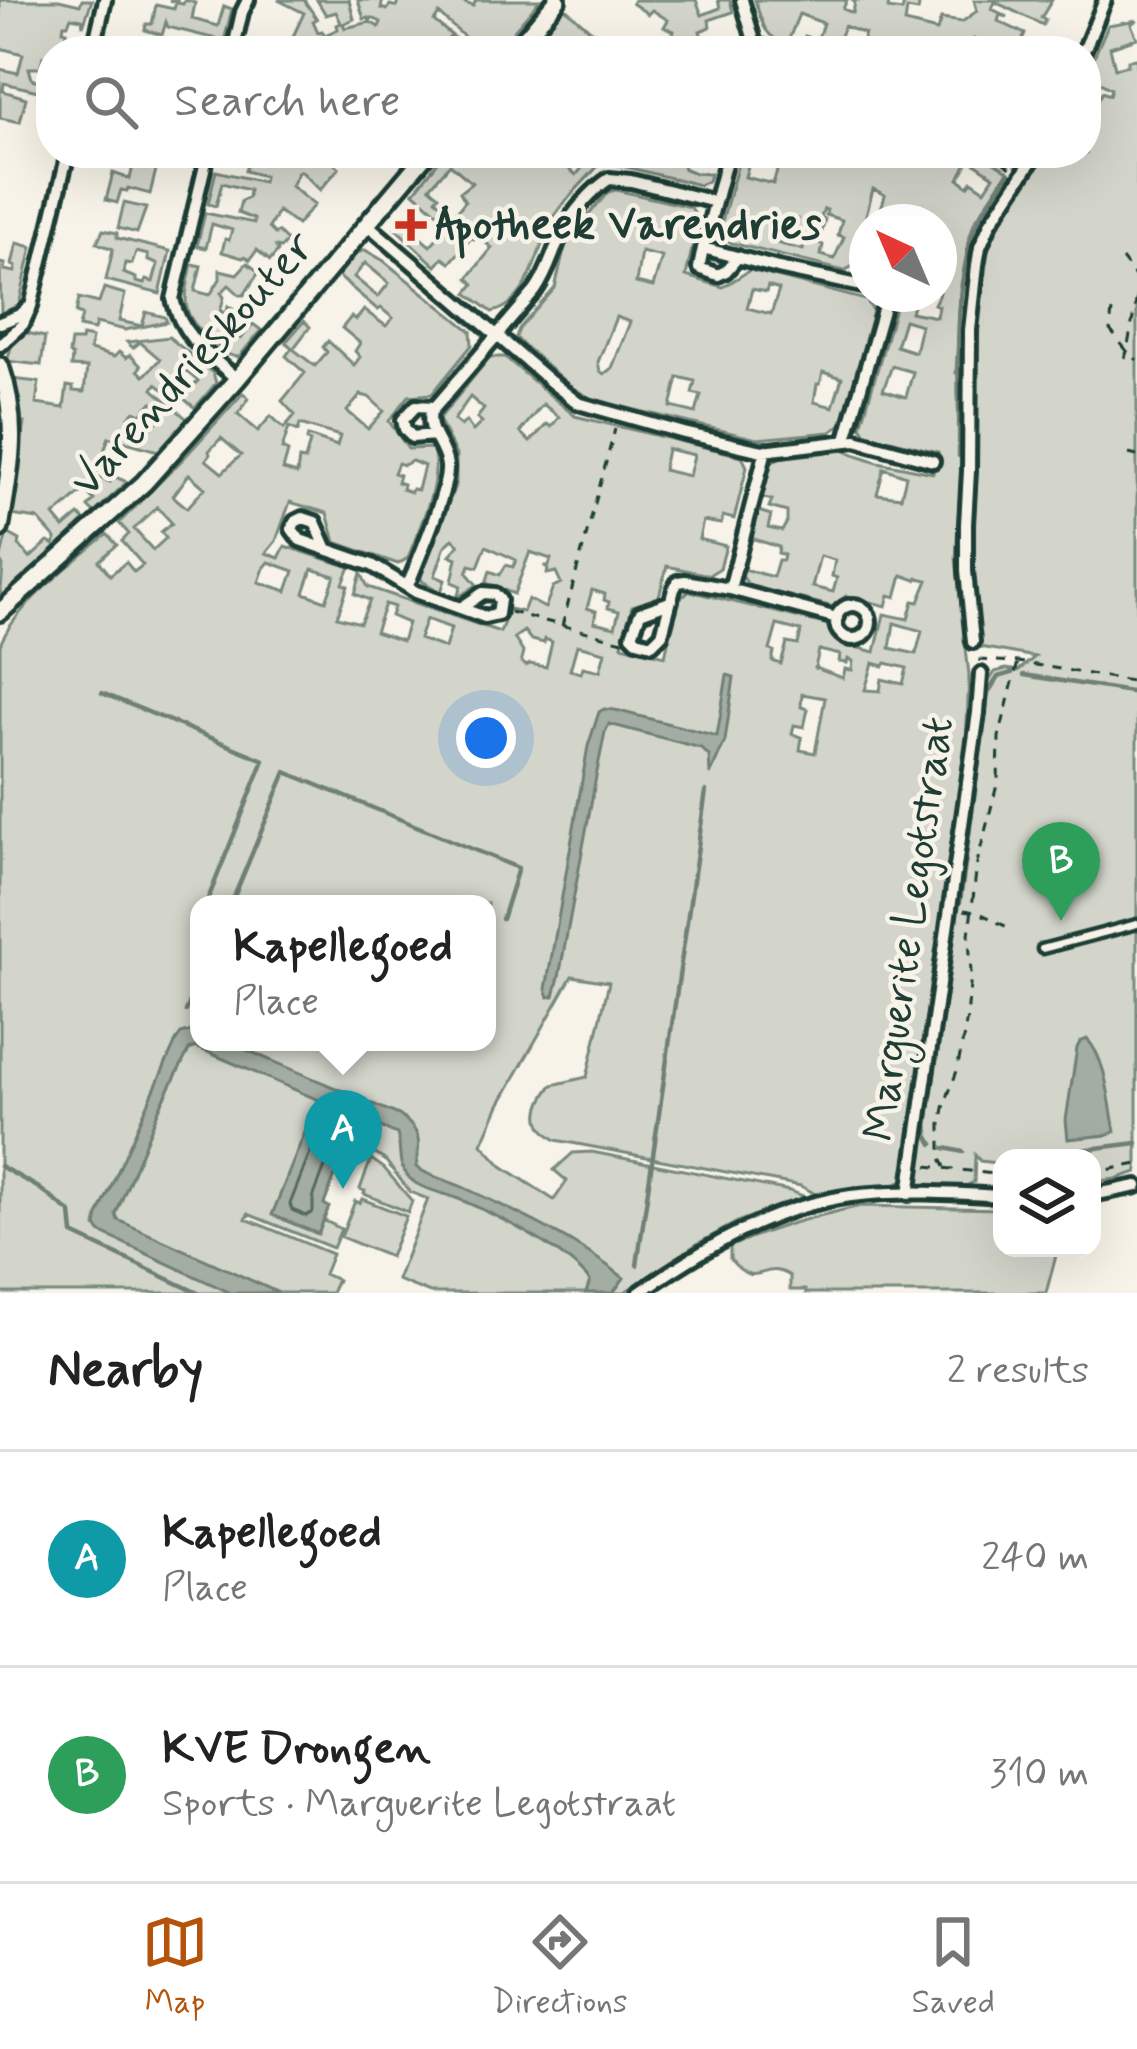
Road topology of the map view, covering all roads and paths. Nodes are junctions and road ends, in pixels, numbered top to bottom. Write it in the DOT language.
graph roads {
  1 [pos="105,0"];
  2 [pos="248,0"];
  3 [pos="557,0"];
  4 [pos="742,0"];
  5 [pos="1105,0"];
  6 [pos="97,36"];
  7 [pos="236,36"];
  8 [pos="527,36"];
  9 [pos="751,36"];
  10 [pos="1090,36"];
  11 [pos="64,168"];
  12 [pos="204,168"];
  13 [pos="414,168"];
  14 [pos="724,168"];
  15 [pos="1010,168"];
  16 [pos="1026,168"];
  17 [pos="1021,175"];
  18 [pos="715,202"];
  19 [pos="367,224"];
  20 [pos="703,248"];
  21 [pos="738,257"];
  22 [pos="1122,259"];
  23 [pos="1137,279"];
  24 [pos="849,282"];
  25 [pos="1137,296"];
  26 [pos="31,306"];
  27 [pos="1112,311"];
  28 [pos="881,312"];
  29 [pos="0,322"];
  30 [pos="496,336"];
  31 [pos="0,345"];
  32 [pos="1127,351"];
  33 [pos="1125,358"];
  34 [pos="1137,360"];
  35 [pos="0,366"];
  36 [pos="237,379"];
  37 [pos="434,407"];
  38 [pos="619,416"];
  39 [pos="434,435"];
  40 [pos="846,439"];
  41 [pos="766,451"];
  42 [pos="1129,454"];
  43 [pos="1137,456"];
  44 [pos="933,461"];
  45 [pos="0,528"];
  46 [pos="326,548"];
  47 [pos="408,585"];
  48 [pos="730,589"];
  49 [pos="670,602"];
  50 [pos="461,608"];
  51 [pos="500,610"];
  52 [pos="0,612"];
  53 [pos="837,618"];
  54 [pos="562,626"];
  55 [pos="637,640"];
  56 [pos="973,641"];
  57 [pos="979,660"];
  58 [pos="1018,662"];
  59 [pos="981,674"];
  60 [pos="1137,682"];
  61 [pos="950,908"];
  62 [pos="971,911"];
  63 [pos="1137,924"];
  64 [pos="1012,929"];
  65 [pos="1042,949"];
  66 [pos="1137,1164"];
  67 [pos="914,1166"];
  68 [pos="945,1167"];
  69 [pos="1101,1171"];
  70 [pos="993,1174"];
  71 [pos="1137,1186"];
  72 [pos="1101,1193"];
  73 [pos="909,1194"];
  74 [pos="993,1196"];
  75 [pos="639,1293"];
  1 -- 6 [label="street"];
  2 -- 7 [label="street"];
  3 -- 8 [label="street"];
  4 -- 9 [label="street"];
  5 -- 10 [label="street"];
  11 -- 26 [label="street"];
  12 -- 36 [label="street"];
  13 -- 19 [label="street, Varendrieskouter"];
  14 -- 18 [label="street"];
  15 -- 17 [label="path"];
  16 -- 17 [label="street"];
  17 -- 56 [label="street"];
  18 -- 20 [label="street"];
  18 -- 30 [label="street"];
  19 -- 30 [label="street"];
  19 -- 36 [label="street, Varendrieskouter"];
  20 -- 21 [label="street"];
  20 -- 21 [label="street"];
  21 -- 24 [label="street"];
  22 -- 23 [label="path"];
  25 -- 32 [label="path"];
  26 -- 29 [label="street"];
  26 -- 31 [label="street"];
  27 -- 32 [label="path"];
  28 -- 40 [label="street"];
  30 -- 37 [label="street"];
  30 -- 38 [label="street"];
  32 -- 33 [label="path"];
  32 -- 34 [label="path"];
  35 -- 45 [label="street"];
  36 -- 52 [label="street, Varendrieskouter"];
  37 -- 39 [label="street"];
  37 -- 39 [label="street"];
  38 -- 41 [label="street"];
  38 -- 54 [label="path"];
  39 -- 47 [label="street"];
  40 -- 41 [label="street"];
  40 -- 44 [label="street"];
  41 -- 48 [label="street"];
  42 -- 43 [label="path"];
  46 -- 47 [label="street"];
  47 -- 50 [label="street"];
  48 -- 49 [label="street"];
  48 -- 53 [label="street"];
  49 -- 55 [label="street"];
  49 -- 55 [label="street"];
  50 -- 51 [label="street"];
  50 -- 51 [label="street"];
  51 -- 54 [label="path"];
  54 -- 55 [label="path"];
  57 -- 58 [label="path"];
  58 -- 60 [label="path"];
  58 -- 62 [label="path"];
  59 -- 61 [label="street, Marguerite Legotstraat"];
  61 -- 62 [label="path"];
  61 -- 67 [label="street, Marguerite Legotstraat"];
  62 -- 64 [label="path"];
  62 -- 68 [label="path"];
  63 -- 65 [label="lane"];
  66 -- 69 [label="path"];
  67 -- 68 [label="path"];
  67 -- 73 [label="street, Marguerite Legotstraat"];
  68 -- 70 [label="path"];
  71 -- 72 [label="street"];
  73 -- 74 [label="street"];
  73 -- 75 [label="street"];
}
